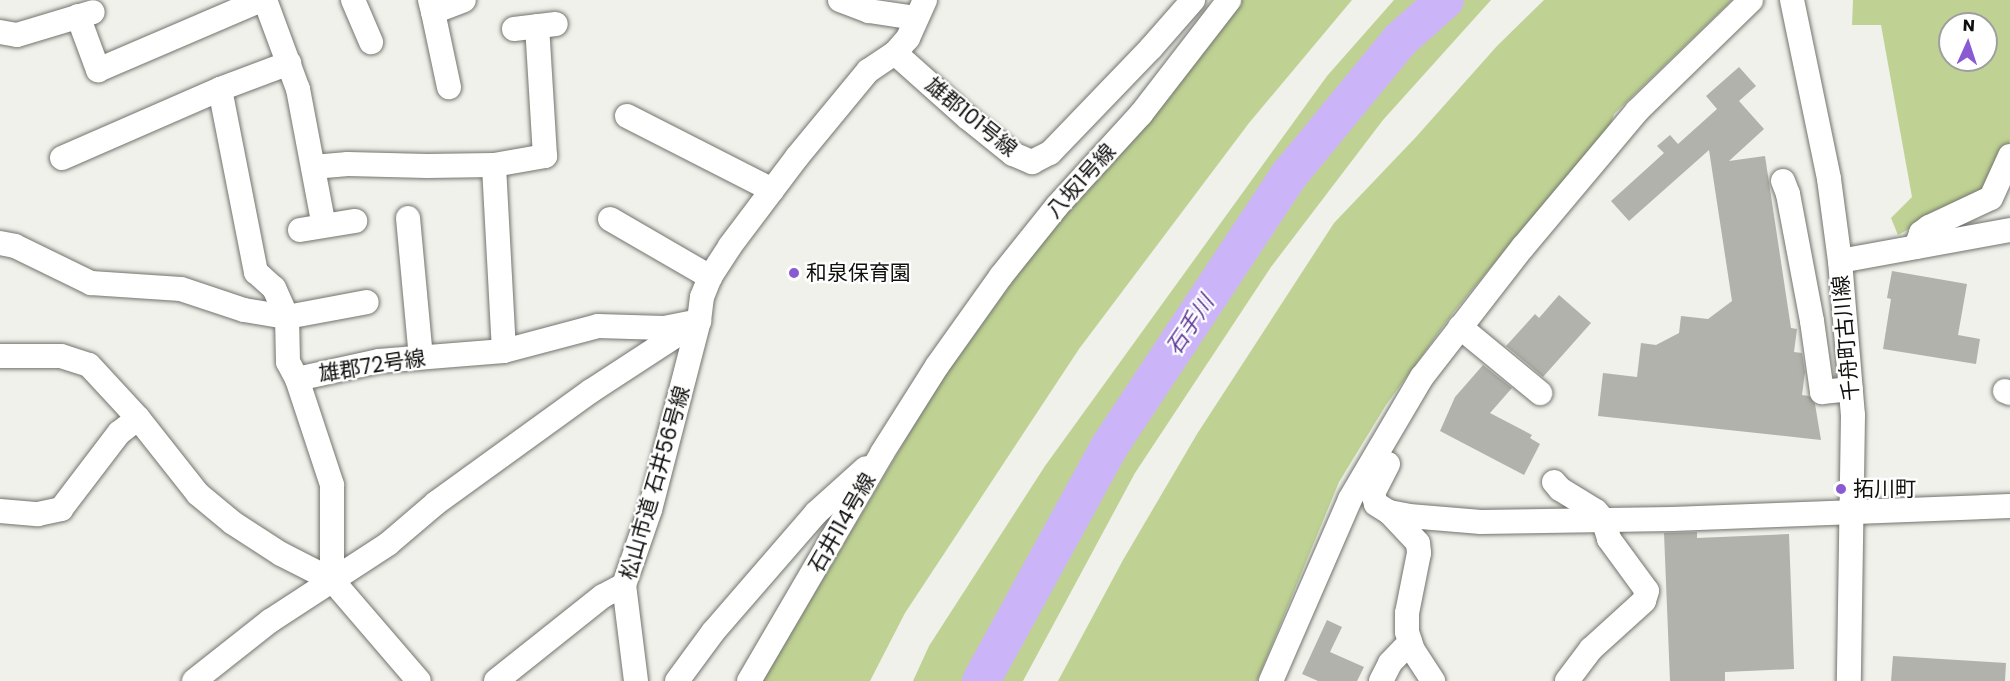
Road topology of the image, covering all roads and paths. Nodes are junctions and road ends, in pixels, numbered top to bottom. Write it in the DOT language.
graph roads {
  1 [pos="263,0"];
  2 [pos="353,0"];
  3 [pos="464,0"];
  4 [pos="840,0"];
  5 [pos="1193,0"];
  6 [pos="1229,0"];
  7 [pos="1751,0"];
  8 [pos="1792,0"];
  9 [pos="431,6"];
  10 [pos="920,9"];
  11 [pos="536,27"];
  12 [pos="0,32"];
  13 [pos="371,42"];
  14 [pos="895,53"];
  15 [pos="289,63"];
  16 [pos="449,87"];
  17 [pos="220,89"];
  18 [pos="627,116"];
  19 [pos="2010,156"];
  20 [pos="62,158"];
  21 [pos="494,165"];
  22 [pos="313,167"];
  23 [pos="1783,181"];
  24 [pos="772,190"];
  25 [pos="408,218"];
  26 [pos="610,219"];
  27 [pos="355,221"];
  28 [pos="324,226"];
  29 [pos="300,230"];
  30 [pos="2010,230"];
  31 [pos="0,243"];
  32 [pos="1916,247"];
  33 [pos="1840,261"];
  34 [pos="710,277"];
  35 [pos="367,302"];
  36 [pos="287,317"];
  37 [pos="699,321"];
  38 [pos="1460,327"];
  39 [pos="504,351"];
  40 [pos="0,357"];
  41 [pos="420,357"];
  42 [pos="937,366"];
  43 [pos="297,379"];
  44 [pos="1851,390"];
  45 [pos="1540,393"];
  46 [pos="1406,401"];
  47 [pos="138,418"];
  48 [pos="882,453"];
  49 [pos="1554,482"];
  50 [pos="2010,506"];
  51 [pos="0,511"];
  52 [pos="1853,511"];
  53 [pos="1389,512"];
  54 [pos="1603,519"];
  55 [pos="332,580"];
  56 [pos="624,585"];
  57 [pos="1410,642"];
  58 [pos="198,680"];
  59 [pos="419,681"];
  60 [pos="496,681"];
  61 [pos="636,681"];
  62 [pos="677,681"];
  63 [pos="750,681"];
  64 [pos="1271,681"];
  65 [pos="1381,681"];
  66 [pos="1433,681"];
  67 [pos="1567,681"];
  68 [pos="1849,681"];
  1 -- 12 [label="street"];
  1 -- 15 [label="street"];
  2 -- 13 [label="street"];
  3 -- 9 [label="street"];
  4 -- 10 [label="street"];
  5 -- 14 [label="street, 雄郡101号線"];
  6 -- 42 [label="street, 八坂1号線"];
  7 -- 38 [label="street"];
  8 -- 33 [label="street, 千舟町古川線"];
  9 -- 16 [label="street"];
  10 -- 14 [label="street"];
  11 -- 21 [label="street"];
  14 -- 24 [label="street, 松山市道 石井56号線"];
  15 -- 17 [label="street"];
  15 -- 22 [label="street"];
  17 -- 20 [label="street"];
  17 -- 36 [label="street"];
  18 -- 24 [label="street"];
  19 -- 32 [label="street"];
  21 -- 22 [label="street"];
  21 -- 39 [label="street"];
  22 -- 28 [label="street"];
  23 -- 44 [label="street"];
  24 -- 34 [label="street, 松山市道 石井56号線"];
  25 -- 41 [label="street"];
  26 -- 34 [label="street"];
  27 -- 28 [label="street"];
  28 -- 29 [label="street"];
  30 -- 32 [label="street"];
  31 -- 36 [label="street"];
  32 -- 33 [label="street"];
  33 -- 44 [label="street, 千舟町古川線"];
  34 -- 37 [label="street, 松山市道 石井56号線"];
  35 -- 36 [label="street"];
  36 -- 43 [label="street, 雄郡72号線"];
  37 -- 39 [label="street, 雄郡72号線"];
  37 -- 55 [label="street"];
  37 -- 56 [label="street, 松山市道 石井56号線"];
  38 -- 45 [label="street"];
  38 -- 46 [label="street"];
  39 -- 41 [label="street, 雄郡72号線"];
  40 -- 47 [label="street"];
  41 -- 43 [label="street, 雄郡72号線"];
  42 -- 48 [label="street, 石井114号線"];
  43 -- 55 [label="street"];
  44 -- 52 [label="street, 千舟町古川線"];
  46 -- 53 [label="street"];
  46 -- 64 [label="street"];
  47 -- 51 [label="street"];
  47 -- 55 [label="street"];
  48 -- 62 [label="street"];
  48 -- 63 [label="street, 石井114号線"];
  49 -- 54 [label="street"];
  50 -- 52 [label="street"];
  52 -- 54 [label="street"];
  52 -- 68 [label="street, 千舟町古川線"];
  53 -- 54 [label="street"];
  53 -- 57 [label="street"];
  54 -- 67 [label="street"];
  55 -- 58 [label="street"];
  55 -- 59 [label="street"];
  56 -- 60 [label="street"];
  56 -- 61 [label="street, 松山市道 石井56号線"];
  57 -- 65 [label="street"];
  57 -- 66 [label="street"];
}
